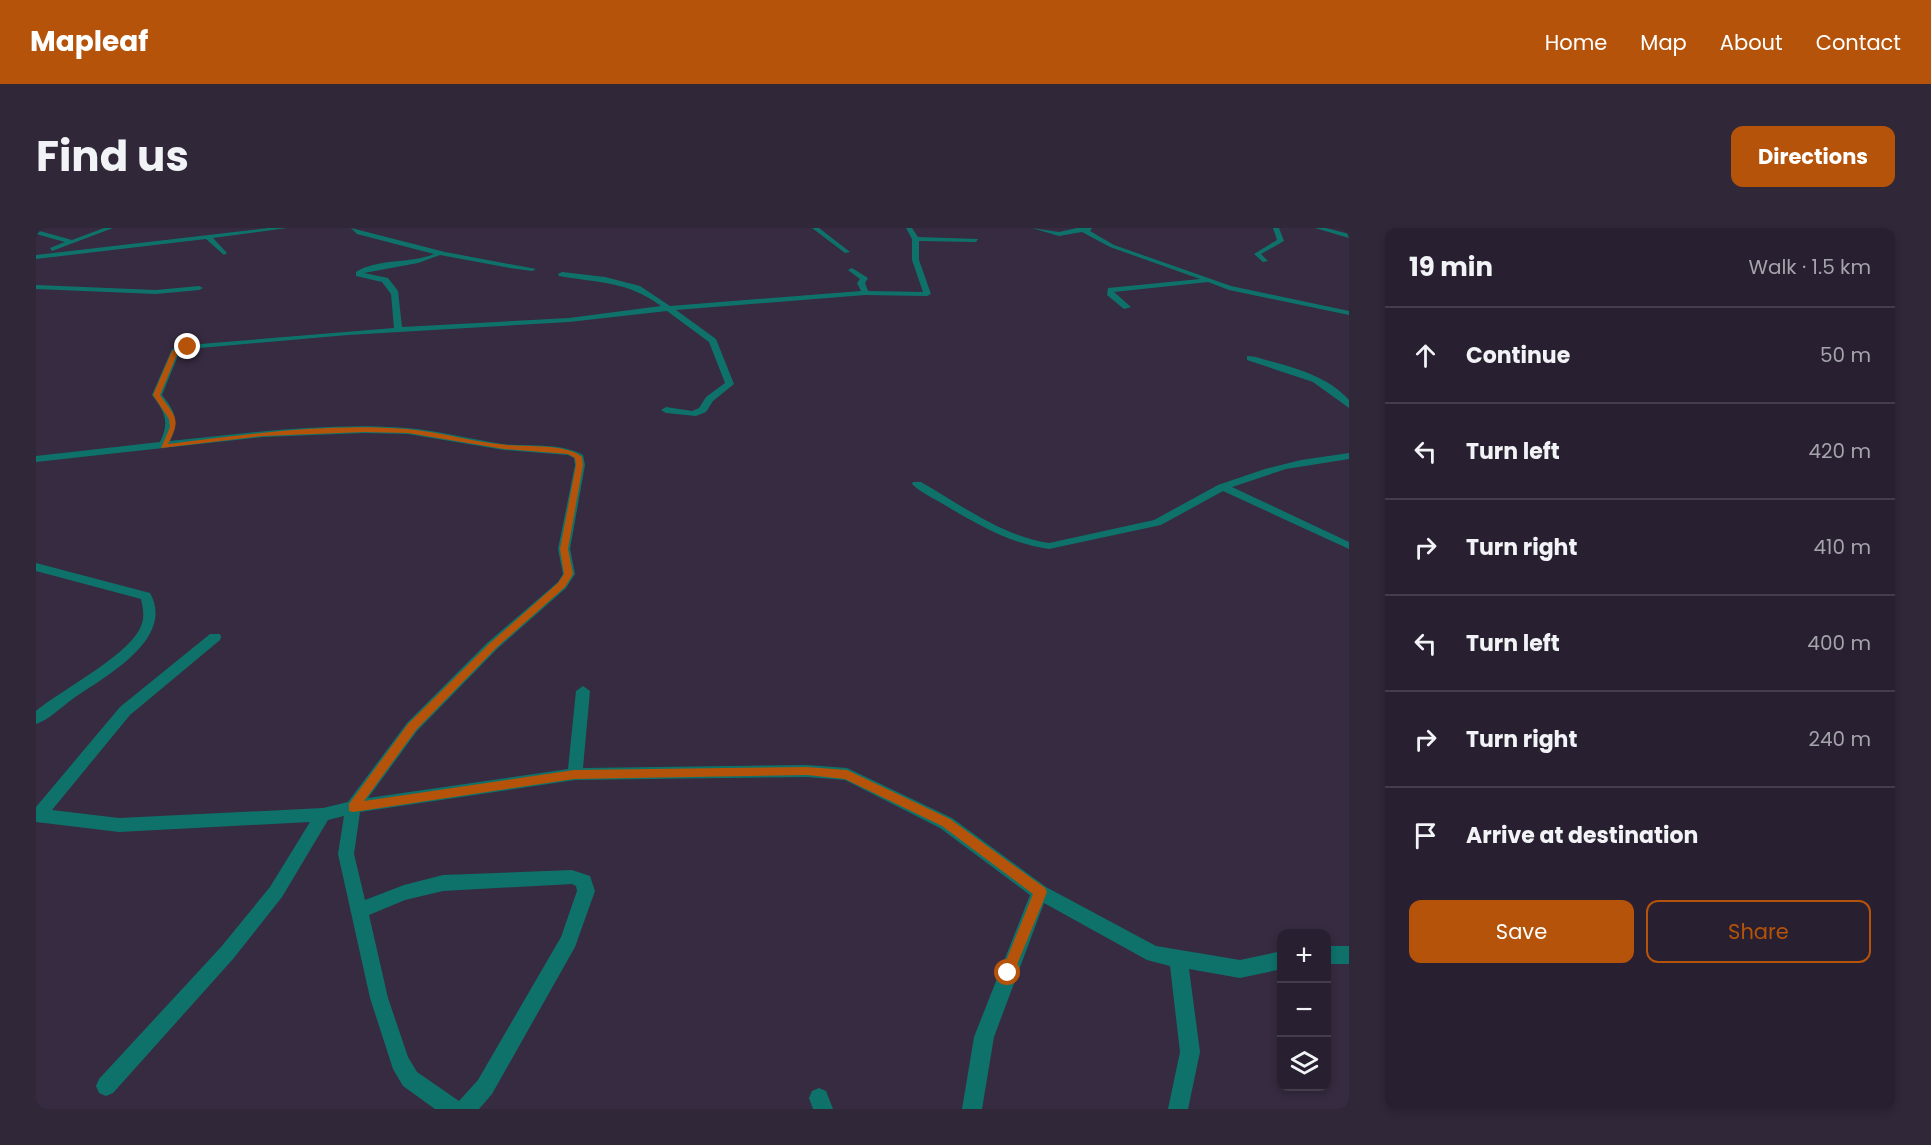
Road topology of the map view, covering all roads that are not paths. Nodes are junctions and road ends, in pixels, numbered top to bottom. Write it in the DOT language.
graph roads {
  1 [pos="110,228"];
  2 [pos="284,228"];
  3 [pos="354,228"];
  4 [pos="815,228"];
  5 [pos="909,228"];
  6 [pos="1035,228"];
  7 [pos="1093,228"];
  8 [pos="1276,228"];
  9 [pos="1318,228"];
  10 [pos="1082,229"];
  11 [pos="36,232"];
  12 [pos="1349,236"];
  13 [pos="208,237"];
  14 [pos="915,238"];
  15 [pos="976,240"];
  16 [pos="73,242"];
  17 [pos="847,252"];
  18 [pos="224,253"];
  19 [pos="439,254"];
  20 [pos="37,257"];
  21 [pos="1265,261"];
  22 [pos="532,269"];
  23 [pos="852,270"];
  24 [pos="561,273"];
  25 [pos="1207,281"];
  26 [pos="36,287"];
  27 [pos="199,288"];
  28 [pos="865,293"];
  29 [pos="1127,307"];
  30 [pos="669,310"];
  31 [pos="1349,313"];
  32 [pos="398,329"];
  33 [pos="1250,358"];
  34 [pos="1349,405"];
  35 [pos="666,411"];
  36 [pos="163,446"];
  37 [pos="1349,456"];
  38 [pos="36,459"];
  39 [pos="917,484"];
  40 [pos="1224,487"];
  41 [pos="1349,546"];
  42 [pos="36,567"];
  43 [pos="215,637"];
  44 [pos="583,692"];
  45 [pos="36,718"];
  46 [pos="574,774"];
  47 [pos="353,807"];
  48 [pos="37,815"];
  49 [pos="323,815"];
  50 [pos="1040,892"];
  51 [pos="360,910"];
  52 [pos="1331,954"];
  53 [pos="1349,955"];
  54 [pos="1178,957"];
  55 [pos="1277,961"];
  56 [pos="106,1086"];
  57 [pos="453,1109"];
  58 [pos="465,1109"];
  59 [pos="972,1109"];
  60 [pos="1178,1109"];
  1 -- 16 [label="street"];
  2 -- 13 [label="street"];
  3 -- 19 [label="street"];
  4 -- 17 [label="street"];
  5 -- 14 [label="street"];
  6 -- 10 [label="street"];
  7 -- 10 [label="street"];
  8 -- 21 [label="street"];
  9 -- 12 [label="street"];
  10 -- 25 [label="street"];
  11 -- 16 [label="street"];
  13 -- 18 [label="street"];
  13 -- 20 [label="street"];
  14 -- 15 [label="street"];
  14 -- 28 [label="street"];
  16 -- 20 [label="street"];
  19 -- 22 [label="street"];
  19 -- 32 [label="street"];
  23 -- 28 [label="street"];
  24 -- 30 [label="street"];
  25 -- 29 [label="street"];
  25 -- 31 [label="street"];
  26 -- 27 [label="street"];
  28 -- 30 [label="street"];
  30 -- 32 [label="street"];
  30 -- 35 [label="street"];
  32 -- 36 [label="street"];
  33 -- 34 [label="street"];
  36 -- 38 [label="street"];
  36 -- 47 [label="street"];
  37 -- 40 [label="street"];
  39 -- 40 [label="street"];
  40 -- 41 [label="street"];
  42 -- 45 [label="street"];
  43 -- 48 [label="street"];
  44 -- 46 [label="street"];
  46 -- 47 [label="street"];
  46 -- 50 [label="street"];
  47 -- 49 [label="street"];
  47 -- 51 [label="street"];
  48 -- 49 [label="street"];
  49 -- 56 [label="street"];
  50 -- 54 [label="street"];
  50 -- 59 [label="street"];
  51 -- 57 [label="street"];
  51 -- 58 [label="street"];
  52 -- 53 [label="street"];
  54 -- 55 [label="street"];
  54 -- 60 [label="street"];
}
